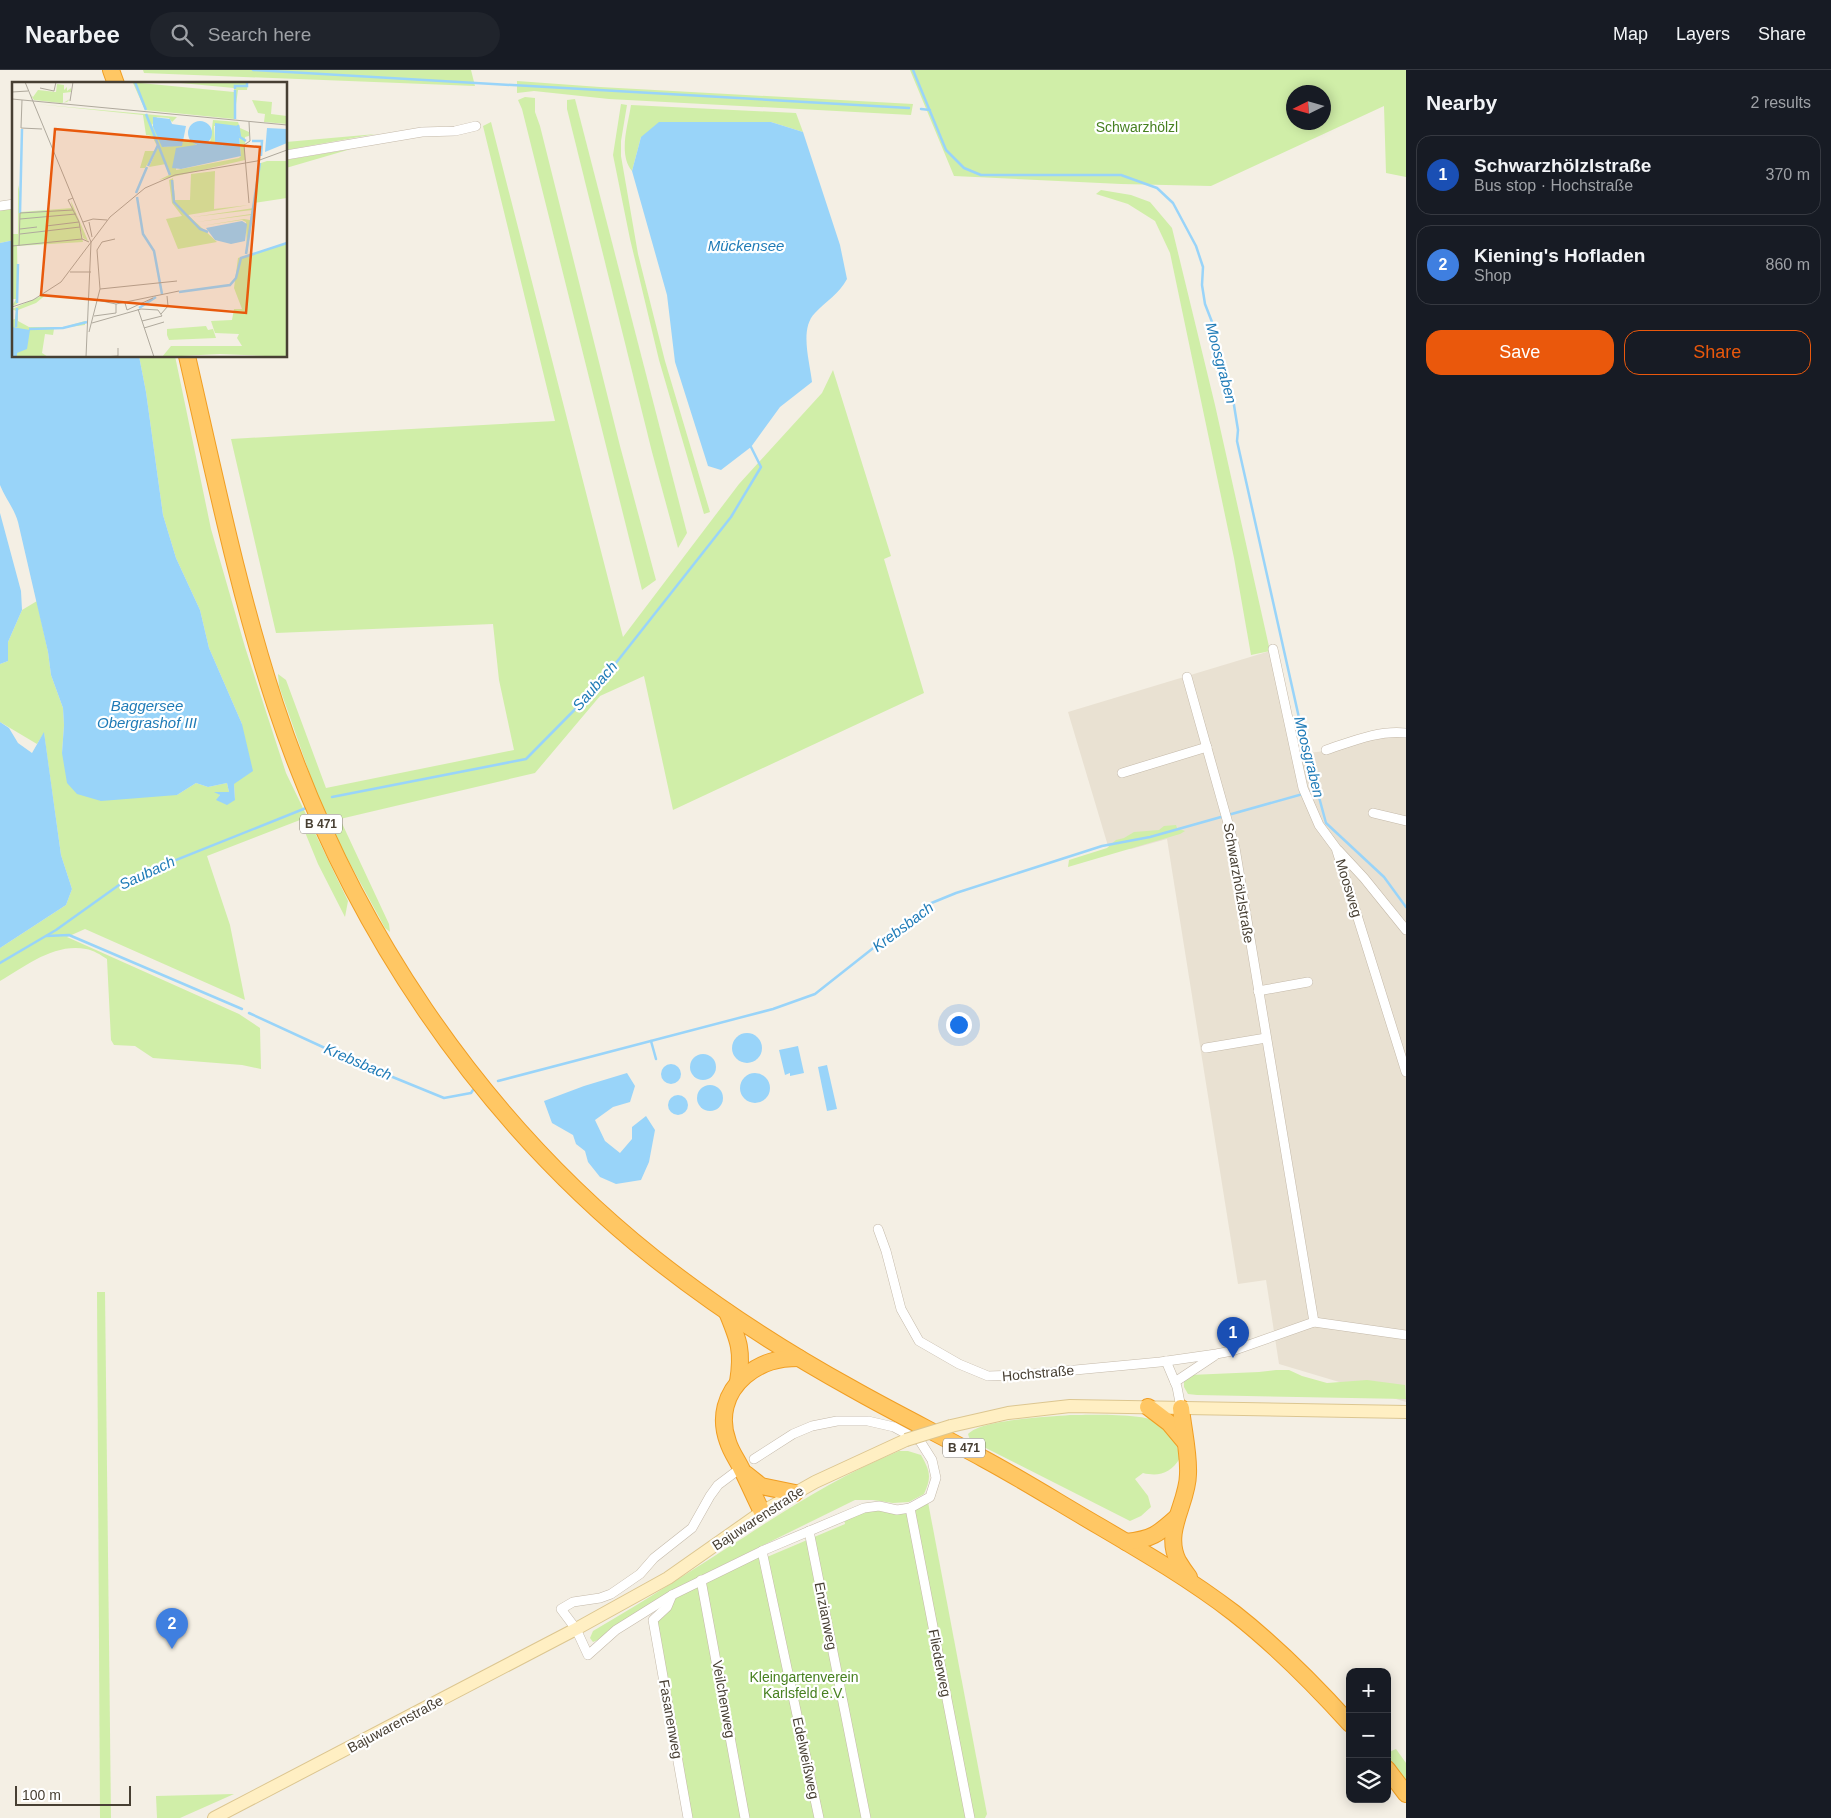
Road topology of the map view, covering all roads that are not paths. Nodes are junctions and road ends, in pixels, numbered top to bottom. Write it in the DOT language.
graph roads {
  1 [pos="111,70"];
  2 [pos="115,82"];
  3 [pos="476,126"];
  4 [pos="288,155"];
  5 [pos="187,358"];
  6 [pos="1273,649"];
  7 [pos="1187,677"];
  8 [pos="1406,733"];
  9 [pos="1206,747"];
  10 [pos="1326,750"];
  11 [pos="1122,773"];
  12 [pos="1373,813"];
  13 [pos="1406,821"];
  14 [pos="1336,848"];
  15 [pos="1355,868"];
  16 [pos="1344,874"];
  17 [pos="1406,930"];
  18 [pos="1308,982"];
  19 [pos="1258,991"];
  20 [pos="1266,1038"];
  21 [pos="1206,1048"];
  22 [pos="1406,1072"];
  23 [pos="878,1229"];
  24 [pos="727,1312"];
  25 [pos="1314,1322"];
  26 [pos="1406,1335"];
  27 [pos="1216,1354"];
  28 [pos="799,1358"];
  29 [pos="1166,1361"];
  30 [pos="738,1382"];
  31 [pos="1175,1382"];
  32 [pos="1148,1407"];
  33 [pos="1181,1408"];
  34 [pos="1406,1412"];
  35 [pos="1184,1442"];
  36 [pos="743,1468"];
  37 [pos="795,1493"];
  38 [pos="910,1508"];
  39 [pos="762,1512"];
  40 [pos="1177,1517"];
  41 [pos="809,1531"];
  42 [pos="1126,1542"];
  43 [pos="762,1551"];
  44 [pos="701,1580"];
  45 [pos="1194,1585"];
  46 [pos="672,1595"];
  47 [pos="576,1629"];
  48 [pos="1346,1720"];
  49 [pos="1391,1774"];
  50 [pos="1406,1794"];
  51 [pos="214,1818"];
  52 [pos="688,1818"];
  53 [pos="746,1818"];
  54 [pos="819,1818"];
  55 [pos="866,1818"];
  56 [pos="970,1818"];
  1 -- 2 [label="highway"];
  3 -- 4 [label="street"];
  5 -- 24 [label="highway, B 471"];
  6 -- 14 [label="street, Moosweg"];
  7 -- 9 [label="street, Schwarzhölzlstraße"];
  8 -- 10 [label="street"];
  9 -- 11 [label="street"];
  9 -- 19 [label="street, Schwarzhölzlstraße"];
  12 -- 13 [label="street"];
  14 -- 15 [label="street"];
  14 -- 16 [label="street, Moosweg"];
  15 -- 16 [label="street"];
  15 -- 17 [label="street"];
  16 -- 22 [label="street, Moosweg"];
  18 -- 19 [label="street"];
  19 -- 20 [label="street, Schwarzhölzlstraße"];
  20 -- 21 [label="street"];
  20 -- 25 [label="street, Schwarzhölzlstraße"];
  23 -- 29 [label="street, Hochstraße"];
  24 -- 28 [label="highway, B 471"];
  24 -- 30 [label="highway"];
  25 -- 26 [label="street, Hochstraße"];
  25 -- 27 [label="street, Hochstraße"];
  27 -- 29 [label="street, Hochstraße"];
  27 -- 31 [label="street"];
  28 -- 30 [label="highway"];
  28 -- 42 [label="highway, B 471"];
  29 -- 31 [label="street"];
  30 -- 36 [label="highway"];
  31 -- 33 [label="street"];
  32 -- 33 [label="main road, Bajuwarenstraße"];
  32 -- 35 [label="highway"];
  32 -- 37 [label="main road, Bajuwarenstraße, bridge"];
  33 -- 34 [label="main road, Bajuwarenstraße"];
  33 -- 35 [label="highway"];
  35 -- 40 [label="highway"];
  36 -- 37 [label="highway"];
  36 -- 38 [label="street"];
  36 -- 39 [label="highway"];
  36 -- 47 [label="street"];
  37 -- 39 [label="main road, Bajuwarenstraße"];
  38 -- 41 [label="street, Bajuwarenstraße"];
  38 -- 56 [label="street, Fliederweg"];
  39 -- 47 [label="main road, Bajuwarenstraße"];
  40 -- 42 [label="highway"];
  40 -- 45 [label="highway"];
  41 -- 43 [label="street, Bajuwarenstraße"];
  41 -- 55 [label="street, Enzianweg"];
  42 -- 45 [label="highway, B 471"];
  43 -- 44 [label="street, Bajuwarenstraße"];
  43 -- 54 [label="street, Edelweißweg"];
  44 -- 46 [label="street, Bajuwarenstraße"];
  44 -- 53 [label="street, Veilchenweg"];
  45 -- 48 [label="highway, B 471"];
  46 -- 47 [label="street, Bajuwarenstraße"];
  46 -- 52 [label="street, Fasanenweg"];
  47 -- 51 [label="main road, Bajuwarenstraße"];
  49 -- 50 [label="highway"];
}
